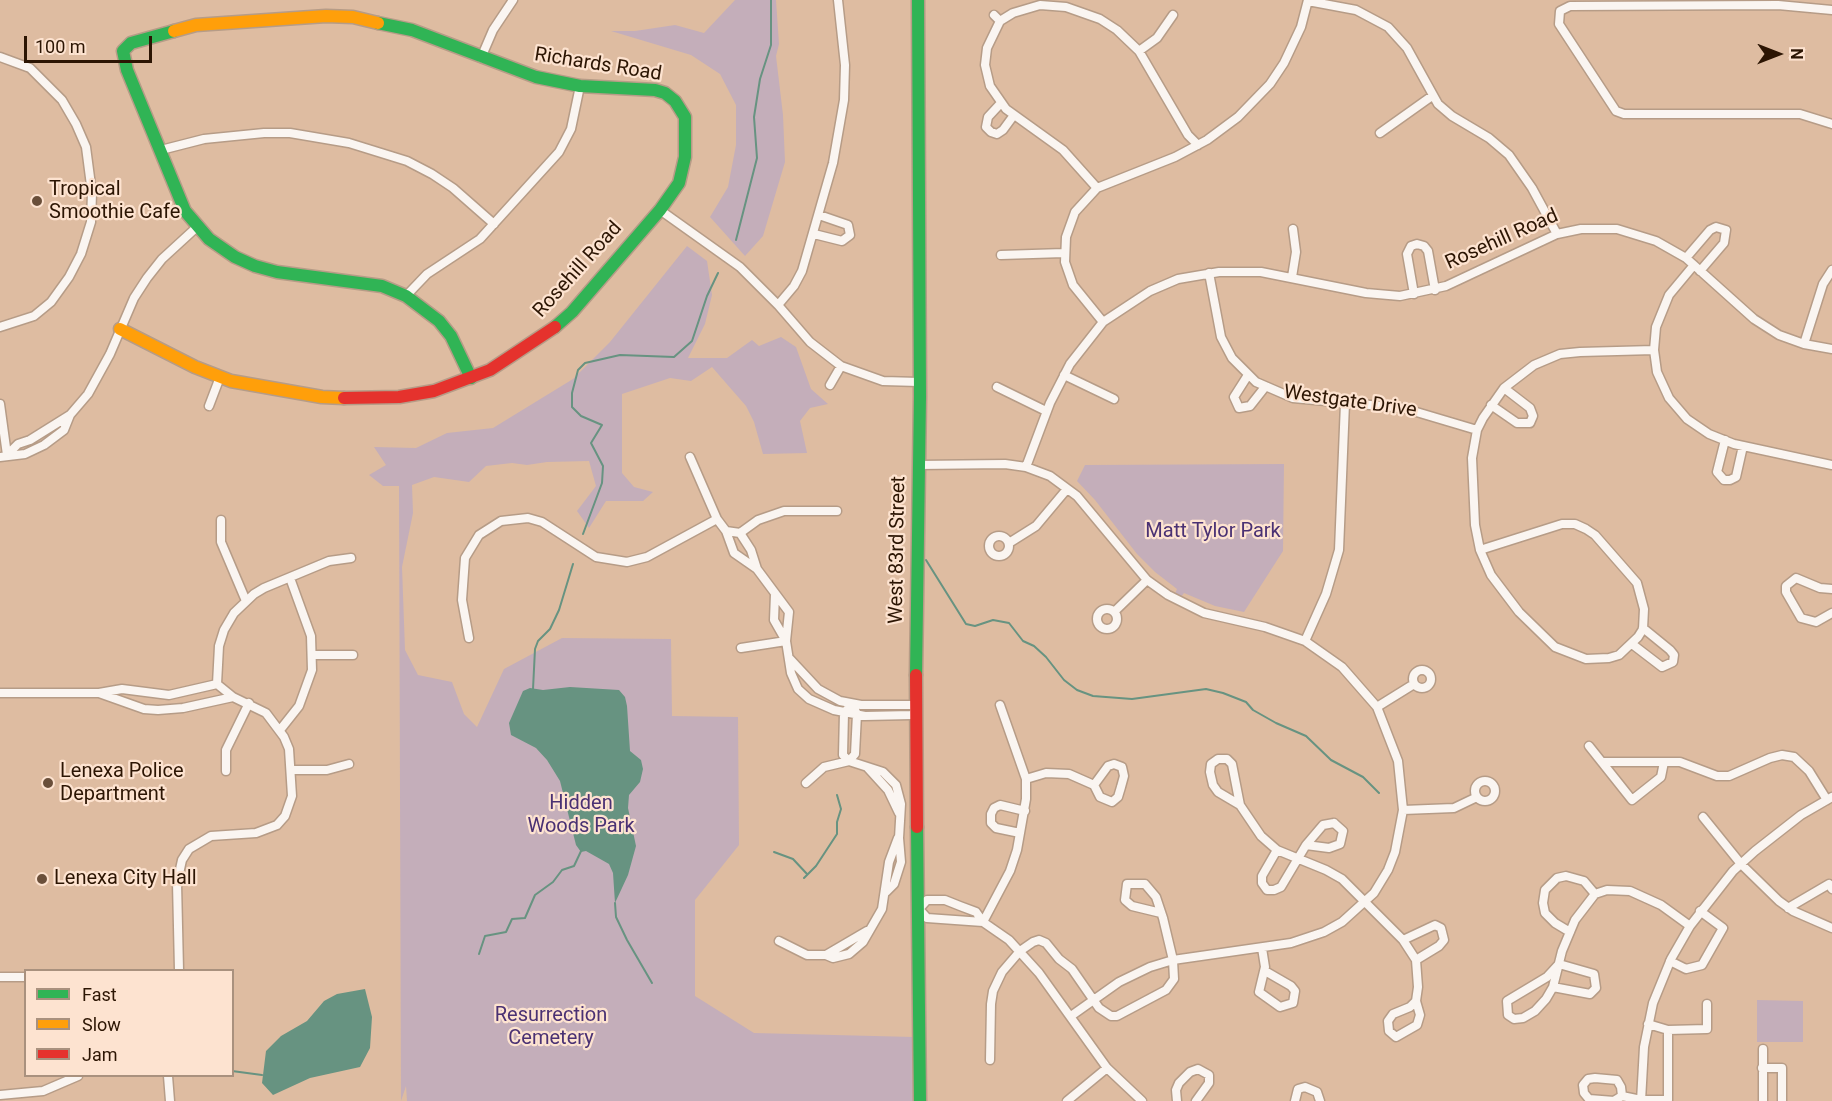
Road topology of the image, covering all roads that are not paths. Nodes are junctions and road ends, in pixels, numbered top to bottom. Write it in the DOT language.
graph roads {
  1 [pos="513,0"];
  2 [pos="838,0"];
  3 [pos="918,0"];
  4 [pos="1308,0"];
  5 [pos="1832,10"];
  6 [pos="1173,15"];
  7 [pos="1139,51"];
  8 [pos="0,57"];
  9 [pos="481,58"];
  10 [pos="580,86"];
  11 [pos="1432,96"];
  12 [pos="1000,103"];
  13 [pos="1014,115"];
  14 [pos="1832,124"];
  15 [pos="1380,133"];
  16 [pos="1198,145"];
  17 [pos="161,150"];
  18 [pos="1097,188"];
  19 [pos="660,210"];
  20 [pos="819,215"];
  21 [pos="494,224"];
  22 [pos="198,226"];
  23 [pos="1293,229"];
  24 [pos="814,234"];
  25 [pos="1557,234"];
  26 [pos="1064,253"];
  27 [pos="1001,255"];
  28 [pos="1686,258"];
  29 [pos="1697,268"];
  30 [pos="1832,270"];
  31 [pos="1209,273"];
  32 [pos="1292,277"];
  33 [pos="1435,290"];
  34 [pos="1414,294"];
  35 [pos="406,296"];
  36 [pos="778,305"];
  37 [pos="1103,322"];
  38 [pos="0,327"];
  39 [pos="120,329"];
  40 [pos="1804,344"];
  41 [pos="1832,349"];
  42 [pos="1654,350"];
  43 [pos="841,366"];
  44 [pos="1064,375"];
  45 [pos="1248,375"];
  46 [pos="219,377"];
  47 [pos="471,378"];
  48 [pos="919,382"];
  49 [pos="830,385"];
  50 [pos="997,387"];
  51 [pos="1264,387"];
  52 [pos="1504,388"];
  53 [pos="1114,399"];
  54 [pos="1345,403"];
  55 [pos="0,404"];
  56 [pos="1491,405"];
  57 [pos="209,406"];
  58 [pos="1046,411"];
  59 [pos="1477,430"];
  60 [pos="1725,440"];
  61 [pos="1743,446"];
  62 [pos="3,456"];
  63 [pos="690,457"];
  64 [pos="918,465"];
  65 [pos="1832,465"];
  66 [pos="1026,467"];
  67 [pos="1067,489"];
  68 [pos="837,510"];
  69 [pos="717,519"];
  70 [pos="221,520"];
  71 [pos="726,531"];
  72 [pos="740,533"];
  73 [pos="1009,543"];
  74 [pos="1480,550"];
  75 [pos="351,558"];
  76 [pos="757,568"];
  77 [pos="290,578"];
  78 [pos="1147,580"];
  79 [pos="1832,589"];
  80 [pos="776,594"];
  81 [pos="246,601"];
  82 [pos="1114,612"];
  83 [pos="1832,613"];
  84 [pos="1643,628"];
  85 [pos="469,638"];
  86 [pos="1305,640"];
  87 [pos="786,641"];
  88 [pos="1632,644"];
  89 [pos="741,648"];
  90 [pos="312,655"];
  91 [pos="354,655"];
  92 [pos="790,659"];
  93 [pos="217,684"];
  94 [pos="1414,684"];
  95 [pos="0,693"];
  96 [pos="99,693"];
  97 [pos="233,697"];
  98 [pos="249,703"];
  99 [pos="852,704"];
  100 [pos="1000,705"];
  101 [pos="1377,707"];
  102 [pos="916,709"];
  103 [pos="844,713"];
  104 [pos="857,714"];
  105 [pos="280,730"];
  106 [pos="1589,746"];
  107 [pos="849,761"];
  108 [pos="1602,762"];
  109 [pos="1664,762"];
  110 [pos="349,764"];
  111 [pos="291,770"];
  112 [pos="226,771"];
  113 [pos="1026,779"];
  114 [pos="806,783"];
  115 [pos="1094,786"];
  116 [pos="1477,797"];
  117 [pos="1829,798"];
  118 [pos="1240,805"];
  119 [pos="1403,810"];
  120 [pos="1025,811"];
  121 [pos="1703,817"];
  122 [pos="1020,833"];
  123 [pos="1306,845"];
  124 [pos="1277,850"];
  125 [pos="1298,859"];
  126 [pos="1741,864"];
  127 [pos="1832,889"];
  128 [pos="1595,894"];
  129 [pos="1366,901"];
  130 [pos="1788,908"];
  131 [pos="919,909"];
  132 [pos="1700,911"];
  133 [pos="1161,914"];
  134 [pos="983,922"];
  135 [pos="1690,926"];
  136 [pos="1832,928"];
  137 [pos="1570,932"];
  138 [pos="1403,940"];
  139 [pos="779,941"];
  140 [pos="1262,948"];
  141 [pos="1020,951"];
  142 [pos="1173,960"];
  143 [pos="1416,960"];
  144 [pos="1670,961"];
  145 [pos="1559,964"];
  146 [pos="179,969"];
  147 [pos="1265,971"];
  148 [pos="0,977"];
  149 [pos="24,977"];
  150 [pos="1553,987"];
  151 [pos="1092,999"];
  152 [pos="1416,1001"];
  153 [pos="1707,1004"];
  154 [pos="1071,1016"];
  155 [pos="1648,1024"];
  156 [pos="1668,1030"];
  157 [pos="1763,1049"];
  158 [pos="990,1060"];
  159 [pos="1107,1068"];
  160 [pos="1762,1068"];
  161 [pos="76,1077"];
  162 [pos="168,1077"];
  163 [pos="0,1095"];
  164 [pos="1622,1096"];
  165 [pos="170,1101"];
  166 [pos="920,1101"];
  167 [pos="1067,1101"];
  168 [pos="1142,1101"];
  169 [pos="1177,1101"];
  170 [pos="1196,1101"];
  171 [pos="1295,1101"];
  172 [pos="1320,1101"];
  173 [pos="1641,1101"];
  174 [pos="1763,1101"];
  175 [pos="1782,1101"];
  1 -- 9 [label="street"];
  2 -- 20 [label="street"];
  3 -- 48 [label="street, West 83rd Street"];
  4 -- 11 [label="street"];
  4 -- 16 [label="street"];
  5 -- 14 [label="street"];
  6 -- 7 [label="street"];
  7 -- 12 [label="street"];
  7 -- 16 [label="street"];
  8 -- 38 [label="street"];
  9 -- 10 [label="street, Richards Road"];
  9 -- 17 [label="street, Richards Road"];
  10 -- 19 [label="street, Richards Road"];
  10 -- 21 [label="street"];
  11 -- 15 [label="street"];
  11 -- 25 [label="street"];
  12 -- 13 [label="street"];
  12 -- 13 [label="street"];
  13 -- 18 [label="street"];
  16 -- 18 [label="street"];
  17 -- 21 [label="street"];
  17 -- 22 [label="street"];
  18 -- 26 [label="street"];
  19 -- 36 [label="street"];
  19 -- 47 [label="street, Rosehill Road"];
  20 -- 24 [label="street"];
  20 -- 24 [label="street"];
  21 -- 35 [label="street"];
  22 -- 35 [label="street"];
  22 -- 39 [label="street"];
  23 -- 32 [label="street"];
  24 -- 36 [label="street"];
  25 -- 28 [label="street, Rosehill Road"];
  25 -- 33 [label="street, Rosehill Road"];
  26 -- 27 [label="street"];
  26 -- 37 [label="street"];
  28 -- 29 [label="street, Rosehill Road"];
  28 -- 29 [label="street"];
  29 -- 40 [label="street, Rosehill Road"];
  29 -- 42 [label="street"];
  30 -- 40 [label="street"];
  31 -- 32 [label="street, Rosehill Road"];
  31 -- 37 [label="street, Rosehill Road"];
  31 -- 45 [label="street, Westgate Drive"];
  32 -- 34 [label="street, Rosehill Road"];
  33 -- 34 [label="street, Rosehill Road"];
  33 -- 34 [label="street, Rosehill Road"];
  35 -- 47 [label="street"];
  36 -- 43 [label="street"];
  37 -- 44 [label="street, Rosehill Road"];
  39 -- 46 [label="street, Rosehill Road"];
  39 -- 62 [label="street"];
  40 -- 41 [label="street, Rosehill Road"];
  42 -- 52 [label="street"];
  42 -- 60 [label="street"];
  43 -- 48 [label="street"];
  43 -- 49 [label="street"];
  44 -- 53 [label="street"];
  44 -- 58 [label="street, Rosehill Road"];
  45 -- 51 [label="street, Westgate Drive"];
  45 -- 51 [label="street, Westgate Drive"];
  46 -- 47 [label="street, Rosehill Road"];
  46 -- 57 [label="street"];
  48 -- 64 [label="street, West 83rd Street"];
  50 -- 58 [label="street"];
  51 -- 54 [label="street, Westgate Drive"];
  52 -- 56 [label="street"];
  52 -- 56 [label="street"];
  54 -- 59 [label="street, Westgate Drive"];
  54 -- 86 [label="street"];
  55 -- 62 [label="street"];
  56 -- 59 [label="street"];
  58 -- 66 [label="street, Rosehill Road"];
  59 -- 74 [label="street"];
  60 -- 61 [label="street"];
  60 -- 61 [label="street"];
  61 -- 65 [label="street"];
  63 -- 69 [label="street"];
  64 -- 66 [label="street"];
  64 -- 102 [label="street, West 83rd Street"];
  66 -- 67 [label="street"];
  67 -- 73 [label="street"];
  67 -- 78 [label="street"];
  68 -- 72 [label="street"];
  69 -- 71 [label="street"];
  69 -- 85 [label="street"];
  70 -- 81 [label="street"];
  71 -- 72 [label="street"];
  71 -- 76 [label="street"];
  72 -- 76 [label="street"];
  74 -- 84 [label="street"];
  74 -- 88 [label="street"];
  75 -- 77 [label="street"];
  76 -- 80 [label="street"];
  77 -- 81 [label="street"];
  77 -- 90 [label="street"];
  78 -- 82 [label="street"];
  78 -- 86 [label="street"];
  79 -- 83 [label="street"];
  80 -- 87 [label="street"];
  80 -- 87 [label="street"];
  81 -- 93 [label="street"];
  84 -- 88 [label="street"];
  84 -- 88 [label="street"];
  86 -- 101 [label="street"];
  87 -- 89 [label="street"];
  87 -- 92 [label="street"];
  90 -- 91 [label="street"];
  90 -- 105 [label="street"];
  92 -- 99 [label="street"];
  92 -- 103 [label="street"];
  93 -- 96 [label="street"];
  93 -- 97 [label="street"];
  94 -- 101 [label="street"];
  95 -- 96 [label="street"];
  96 -- 97 [label="street"];
  97 -- 98 [label="street"];
  98 -- 105 [label="street"];
  98 -- 112 [label="street"];
  99 -- 102 [label="street"];
  99 -- 103 [label="street"];
  99 -- 104 [label="street"];
  100 -- 113 [label="street"];
  101 -- 119 [label="street"];
  102 -- 104 [label="street"];
  102 -- 131 [label="street, West 83rd Street"];
  103 -- 104 [label="street"];
  103 -- 107 [label="street"];
  104 -- 107 [label="street"];
  105 -- 111 [label="street"];
  106 -- 108 [label="street"];
  107 -- 114 [label="street"];
  107 -- 139 [label="street"];
  108 -- 109 [label="street"];
  108 -- 109 [label="street"];
  109 -- 117 [label="street"];
  110 -- 111 [label="street"];
  111 -- 146 [label="street"];
  113 -- 115 [label="street"];
  113 -- 120 [label="street"];
  115 -- 115 [label="street"];
  116 -- 119 [label="street"];
  117 -- 126 [label="street"];
  118 -- 118 [label="street"];
  118 -- 124 [label="street"];
  119 -- 129 [label="street"];
  120 -- 122 [label="street"];
  120 -- 122 [label="street"];
  121 -- 126 [label="street"];
  122 -- 134 [label="street"];
  123 -- 125 [label="street"];
  124 -- 125 [label="street"];
  124 -- 125 [label="street"];
  125 -- 129 [label="street"];
  126 -- 130 [label="street"];
  126 -- 132 [label="street"];
  127 -- 130 [label="street"];
  128 -- 135 [label="street"];
  128 -- 137 [label="street"];
  128 -- 137 [label="street"];
  129 -- 138 [label="street"];
  129 -- 140 [label="street"];
  130 -- 136 [label="street"];
  131 -- 134 [label="street"];
  131 -- 134 [label="street"];
  131 -- 166 [label="street, West 83rd Street"];
  132 -- 135 [label="street"];
  132 -- 144 [label="street"];
  133 -- 133 [label="street"];
  133 -- 142 [label="street"];
  134 -- 141 [label="street"];
  135 -- 144 [label="street"];
  137 -- 145 [label="street"];
  138 -- 143 [label="street"];
  138 -- 143 [label="street"];
  140 -- 142 [label="street"];
  140 -- 147 [label="street"];
  141 -- 151 [label="street"];
  141 -- 154 [label="street"];
  141 -- 158 [label="street"];
  142 -- 151 [label="street"];
  142 -- 151 [label="street"];
  143 -- 152 [label="street"];
  144 -- 155 [label="street"];
  145 -- 150 [label="street"];
  145 -- 150 [label="street"];
  145 -- 150 [label="street"];
  147 -- 147 [label="street"];
  148 -- 149 [label="street"];
  151 -- 154 [label="street"];
  152 -- 152 [label="street"];
  153 -- 156 [label="street"];
  154 -- 159 [label="street"];
  155 -- 156 [label="street"];
  155 -- 173 [label="street"];
  156 -- 173 [label="street"];
  157 -- 160 [label="street"];
  159 -- 167 [label="street"];
  159 -- 168 [label="street"];
  160 -- 174 [label="street"];
  160 -- 175 [label="street"];
  161 -- 163 [label="street"];
  162 -- 165 [label="street"];
  164 -- 164 [label="street"];
  164 -- 173 [label="street"];
  169 -- 170 [label="street"];
  171 -- 172 [label="street"];
}
